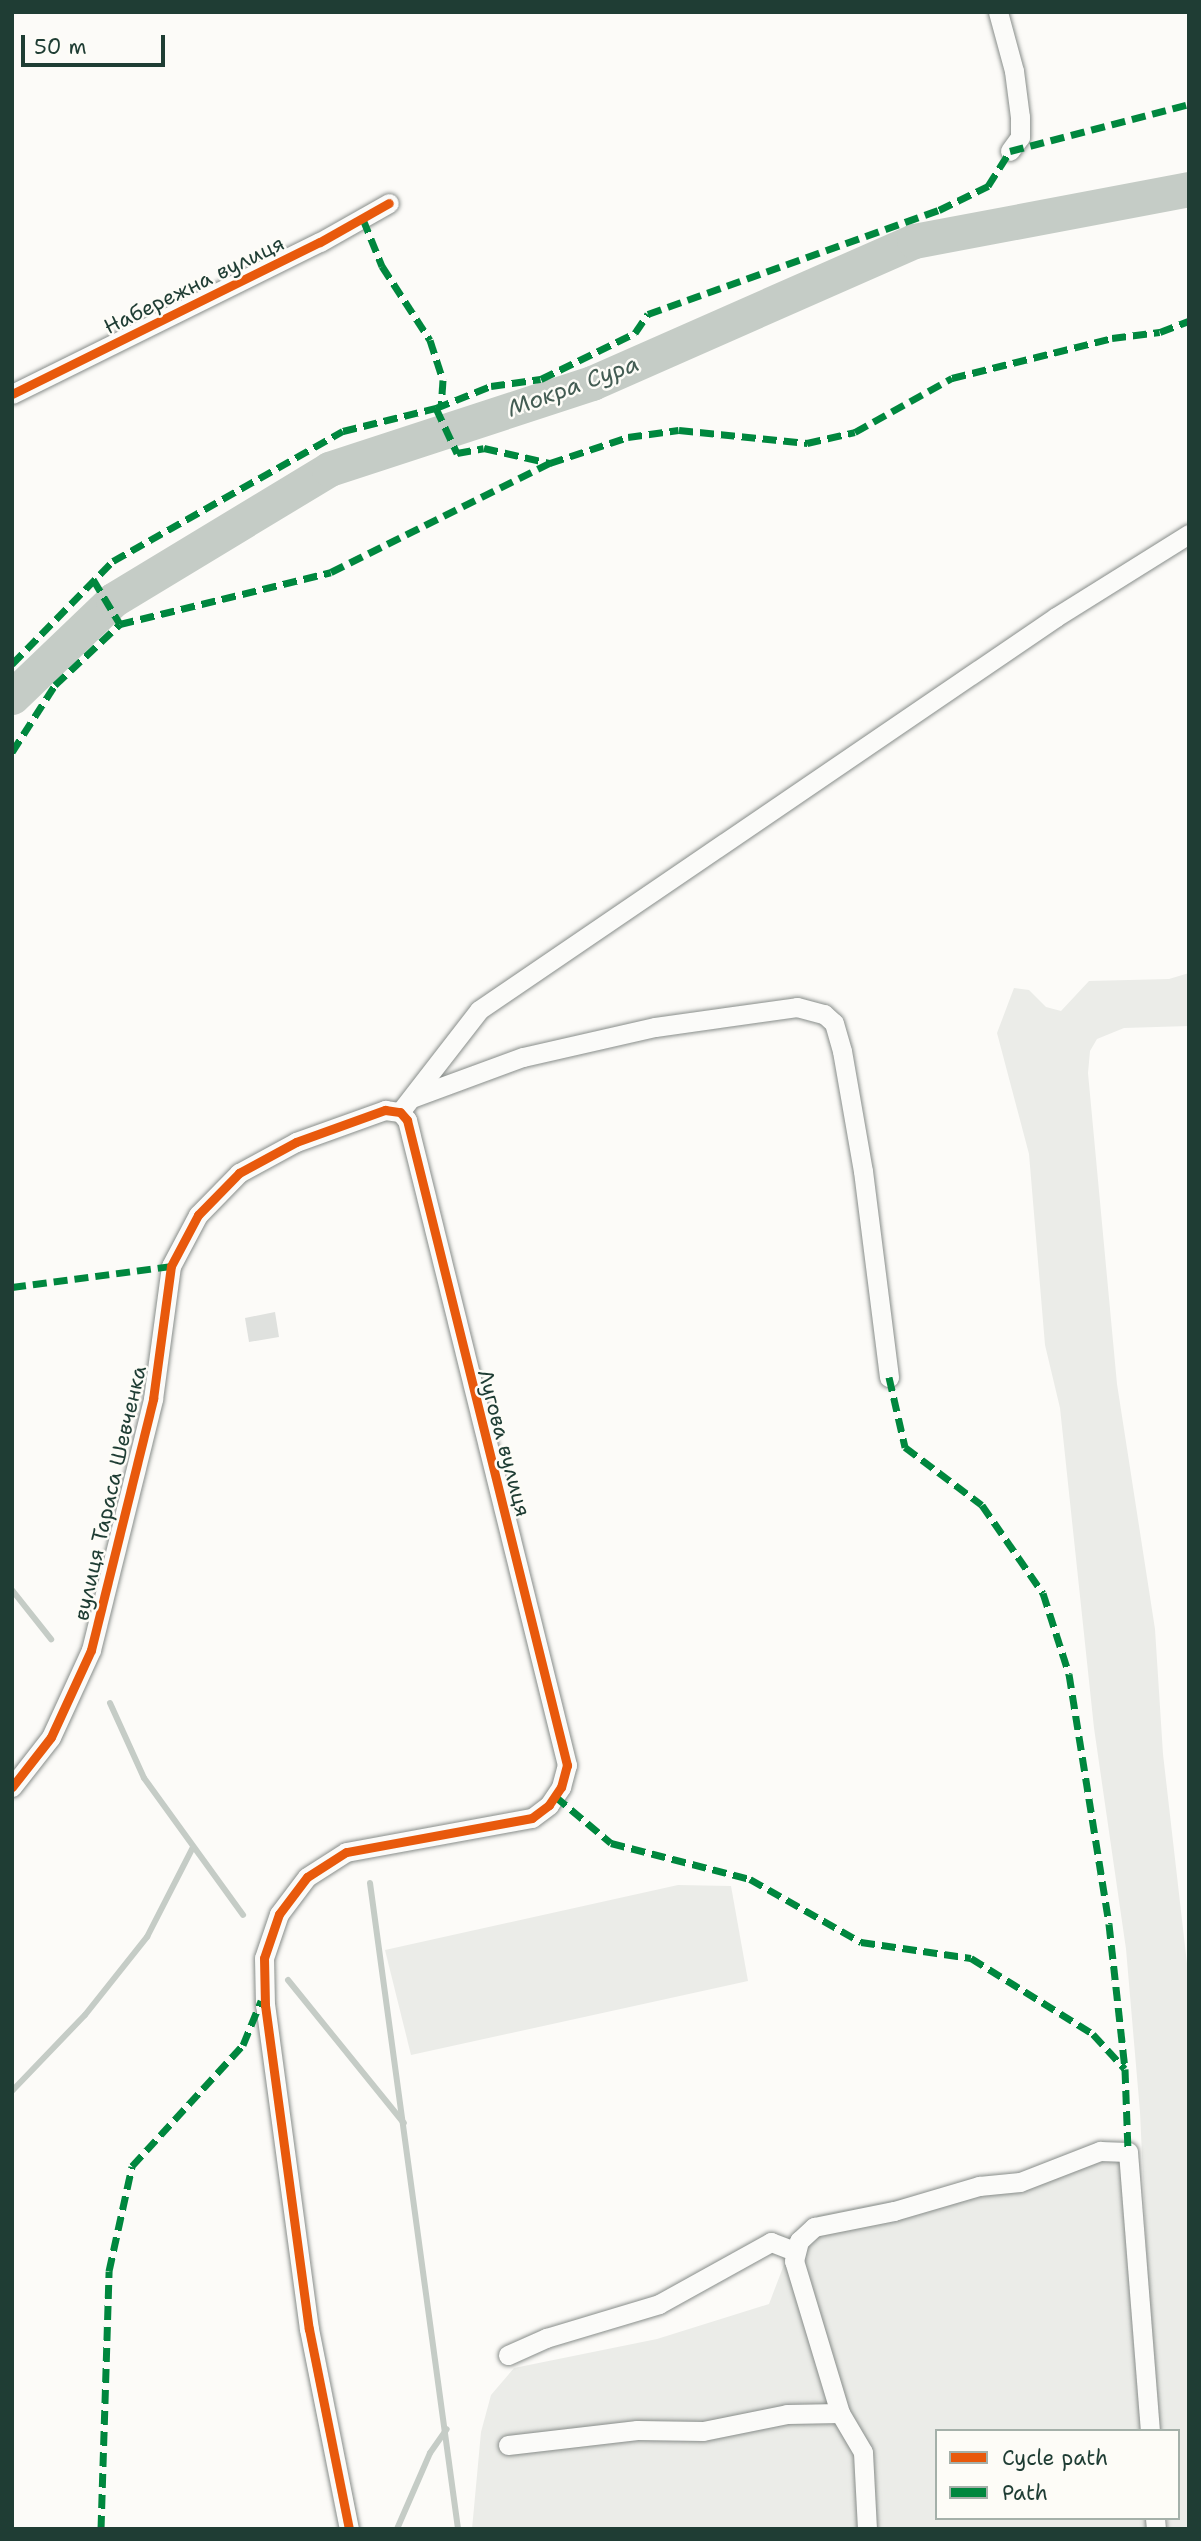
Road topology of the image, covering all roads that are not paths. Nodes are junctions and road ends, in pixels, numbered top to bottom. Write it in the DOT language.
graph roads {
  1 [pos="998,12"];
  2 [pos="1010,151"];
  3 [pos="389,203"];
  4 [pos="12,394"];
  5 [pos="1189,534"];
  6 [pos="414,1097"];
  7 [pos="400,1112"];
  8 [pos="889,1377"];
  9 [pos="12,1787"];
  10 [pos="795,2250"];
  11 [pos="508,2355"];
  12 [pos="840,2413"];
  13 [pos="1150,2429"];
  14 [pos="508,2445"];
  15 [pos="349,2529"];
  16 [pos="867,2529"];
  1 -- 2 [label="street"];
  3 -- 4 [label="street, Набережна вулиця"];
  5 -- 6 [label="street"];
  6 -- 7 [label="street"];
  6 -- 8 [label="street"];
  7 -- 9 [label="street, вулиця Тараса Шевченка"];
  7 -- 15 [label="street, Лугова вулиця"];
  10 -- 11 [label="street"];
  10 -- 12 [label="street"];
  10 -- 13 [label="street"];
  12 -- 14 [label="street"];
  12 -- 16 [label="street"];
}
